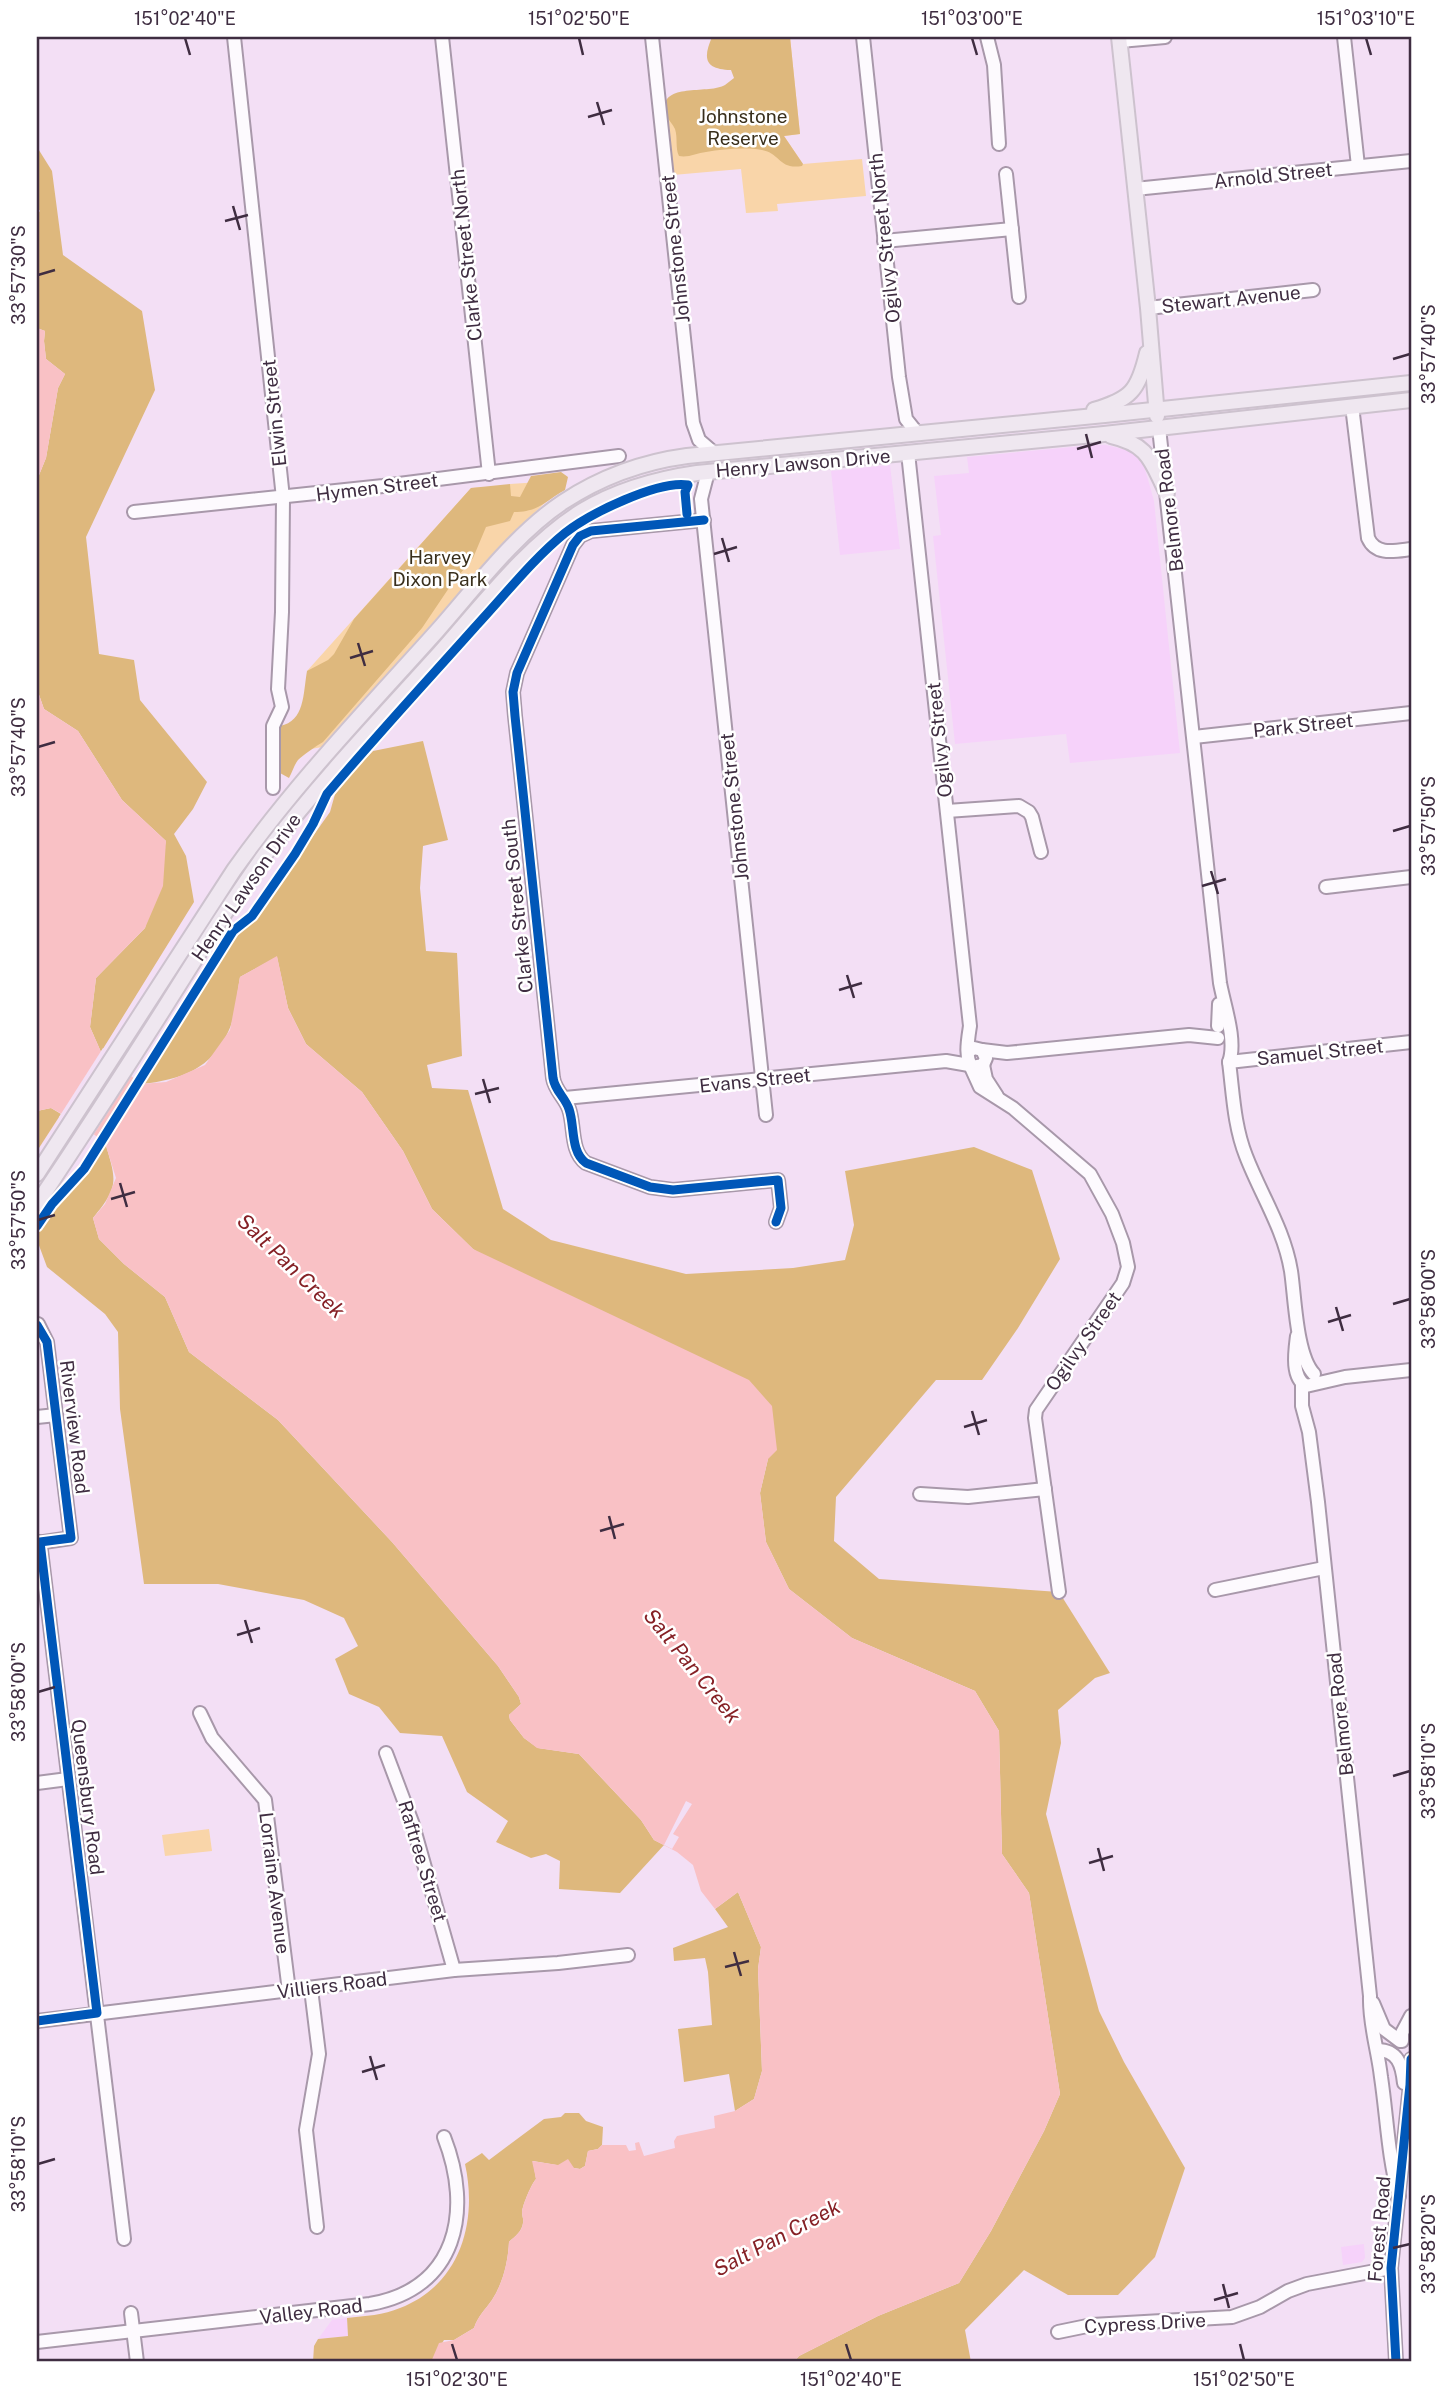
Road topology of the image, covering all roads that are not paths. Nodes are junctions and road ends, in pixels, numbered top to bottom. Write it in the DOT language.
graph roads {
  1 [pos="234,37"];
  2 [pos="443,37"];
  3 [pos="652,37"];
  4 [pos="863,37"];
  5 [pos="987,37"];
  6 [pos="1165,37"];
  7 [pos="1344,37"];
  8 [pos="1120,39"];
  9 [pos="999,144"];
  10 [pos="1411,161"];
  11 [pos="1358,166"];
  12 [pos="1006,174"];
  13 [pos="1135,189"];
  14 [pos="1012,229"];
  15 [pos="884,241"];
  16 [pos="1313,290"];
  17 [pos="1019,297"];
  18 [pos="1148,308"];
  19 [pos="1151,337"];
  20 [pos="1411,383"];
  21 [pos="1411,400"];
  22 [pos="1352,406"];
  23 [pos="1156,409"];
  24 [pos="1056,421"];
  25 [pos="1159,428"];
  26 [pos="918,434"];
  27 [pos="1104,434"];
  28 [pos="714,453"];
  29 [pos="908,453"];
  30 [pos="619,456"];
  31 [pos="708,472"];
  32 [pos="489,474"];
  33 [pos="684,475"];
  34 [pos="1167,494"];
  35 [pos="283,498"];
  36 [pos="701,499"];
  37 [pos="134,512"];
  38 [pos="704,520"];
  39 [pos="1411,549"];
  40 [pos="1411,713"];
  41 [pos="1194,737"];
  42 [pos="273,788"];
  43 [pos="947,811"];
  44 [pos="1041,852"];
  45 [pos="1411,877"];
  46 [pos="1326,887"];
  47 [pos="1222,1032"];
  48 [pos="1411,1042"];
  49 [pos="976,1057"];
  50 [pos="1229,1062"];
  51 [pos="763,1079"];
  52 [pos="565,1098"];
  53 [pos="766,1115"];
  54 [pos="37,1174"];
  55 [pos="37,1204"];
  56 [pos="776,1222"];
  57 [pos="38,1324"];
  58 [pos="1411,1370"];
  59 [pos="1308,1380"];
  60 [pos="56,1415"];
  61 [pos="37,1417"];
  62 [pos="1045,1489"];
  63 [pos="920,1494"];
  64 [pos="38,1542"];
  65 [pos="1324,1568"];
  66 [pos="1215,1590"];
  67 [pos="1059,1592"];
  68 [pos="200,1713"];
  69 [pos="386,1753"];
  70 [pos="68,1779"];
  71 [pos="37,1783"];
  72 [pos="628,1955"];
  73 [pos="454,1970"];
  74 [pos="312,1989"];
  75 [pos="289,1991"];
  76 [pos="1370,1996"];
  77 [pos="97,2014"];
  78 [pos="1411,2016"];
  79 [pos="37,2021"];
  80 [pos="1405,2042"];
  81 [pos="1377,2050"];
  82 [pos="1404,2058"];
  83 [pos="444,2137"];
  84 [pos="1399,2196"];
  85 [pos="317,2227"];
  86 [pos="124,2239"];
  87 [pos="1391,2268"];
  88 [pos="131,2313"];
  89 [pos="133,2332"];
  90 [pos="1058,2332"];
  91 [pos="37,2342"];
  92 [pos="137,2362"];
  93 [pos="1395,2362"];
  1 -- 35 [label="street, Elwin Street"];
  2 -- 32 [label="street, Clarke Street North"];
  3 -- 28 [label="street, Johnstone Street"];
  4 -- 15 [label="street, Ogilvy Street North"];
  5 -- 9 [label="street"];
  6 -- 8 [label="street"];
  7 -- 11 [label="street"];
  8 -- 13 [label="main road, Belmore Road"];
  10 -- 11 [label="street, Arnold Street"];
  11 -- 13 [label="street, Arnold Street"];
  12 -- 14 [label="street"];
  13 -- 18 [label="main road, Belmore Road"];
  14 -- 15 [label="street"];
  14 -- 17 [label="street"];
  15 -- 26 [label="street, Ogilvy Street North"];
  16 -- 18 [label="street, Stewart Avenue"];
  18 -- 19 [label="main road, Belmore Road"];
  19 -- 23 [label="main road, Belmore Road"];
  19 -- 24 [label="main road"];
  20 -- 23 [label="main road, Henry Lawson Drive"];
  21 -- 22 [label="main road, Henry Lawson Drive"];
  22 -- 25 [label="main road, Henry Lawson Drive"];
  22 -- 39 [label="street"];
  23 -- 24 [label="main road, Henry Lawson Drive"];
  23 -- 25 [label="main road, Belmore Road"];
  24 -- 26 [label="main road, Henry Lawson Drive"];
  25 -- 27 [label="main road, Henry Lawson Drive"];
  25 -- 34 [label="street, Belmore Road"];
  26 -- 28 [label="main road, Henry Lawson Drive"];
  27 -- 29 [label="main road, Henry Lawson Drive"];
  27 -- 34 [label="main road"];
  28 -- 54 [label="main road, Henry Lawson Drive"];
  29 -- 31 [label="main road, Henry Lawson Drive"];
  29 -- 43 [label="street, Ogilvy Street"];
  30 -- 32 [label="street, Hymen Street"];
  31 -- 33 [label="main road, Henry Lawson Drive"];
  31 -- 36 [label="street, Johnstone Street"];
  32 -- 35 [label="street, Hymen Street"];
  33 -- 36 [label="street, Johnstone Street"];
  33 -- 55 [label="main road, Henry Lawson Drive"];
  34 -- 41 [label="street, Belmore Road"];
  35 -- 37 [label="street, Hymen Street"];
  35 -- 42 [label="street, Elwin Street"];
  36 -- 38 [label="street, Johnstone Street"];
  38 -- 51 [label="street, Johnstone Street"];
  38 -- 52 [label="street, Clarke Street South"];
  40 -- 41 [label="street, Park Street"];
  41 -- 47 [label="street, Belmore Road"];
  43 -- 44 [label="street"];
  43 -- 49 [label="street, Ogilvy Street"];
  45 -- 46 [label="street"];
  47 -- 49 [label="street, Evans Street"];
  47 -- 50 [label="street, Belmore Road"];
  48 -- 50 [label="street, Samuel Street"];
  49 -- 51 [label="street, Evans Street"];
  49 -- 62 [label="street, Ogilvy Street"];
  50 -- 59 [label="street, Belmore Road"];
  51 -- 52 [label="street, Evans Street"];
  51 -- 53 [label="street, Johnstone Street"];
  52 -- 56 [label="street, Clarke Street South"];
  57 -- 60 [label="street, Riverview Road"];
  58 -- 59 [label="street"];
  59 -- 65 [label="street, Belmore Road"];
  60 -- 61 [label="street"];
  60 -- 64 [label="street, Riverview Road"];
  62 -- 63 [label="street"];
  62 -- 67 [label="street, Ogilvy Street"];
  64 -- 70 [label="street, Queensbury Road"];
  65 -- 66 [label="street"];
  65 -- 76 [label="street, Belmore Road"];
  68 -- 75 [label="street, Lorraine Avenue"];
  69 -- 73 [label="street, Raftree Street"];
  70 -- 71 [label="street"];
  70 -- 77 [label="street, Queensbury Road"];
  72 -- 73 [label="street, Villiers Road"];
  73 -- 74 [label="street, Villiers Road"];
  74 -- 75 [label="street, Villiers Road"];
  74 -- 85 [label="street"];
  75 -- 77 [label="street, Villiers Road"];
  76 -- 80 [label="street, Belmore Road"];
  76 -- 81 [label="street, Belmore Road"];
  77 -- 79 [label="street, Villiers Road"];
  77 -- 86 [label="street, Queensbury Road"];
  78 -- 80 [label="street"];
  80 -- 82 [label="street, Forest Road"];
  81 -- 82 [label="street"];
  81 -- 84 [label="street, Belmore Road"];
  82 -- 84 [label="street, Forest Road"];
  83 -- 89 [label="street, Valley Road"];
  84 -- 87 [label="street, Forest Road"];
  87 -- 90 [label="street, Cypress Drive"];
  87 -- 93 [label="street, Forest Road"];
  88 -- 89 [label="street"];
  89 -- 91 [label="street, Valley Road"];
  89 -- 92 [label="street"];
}
